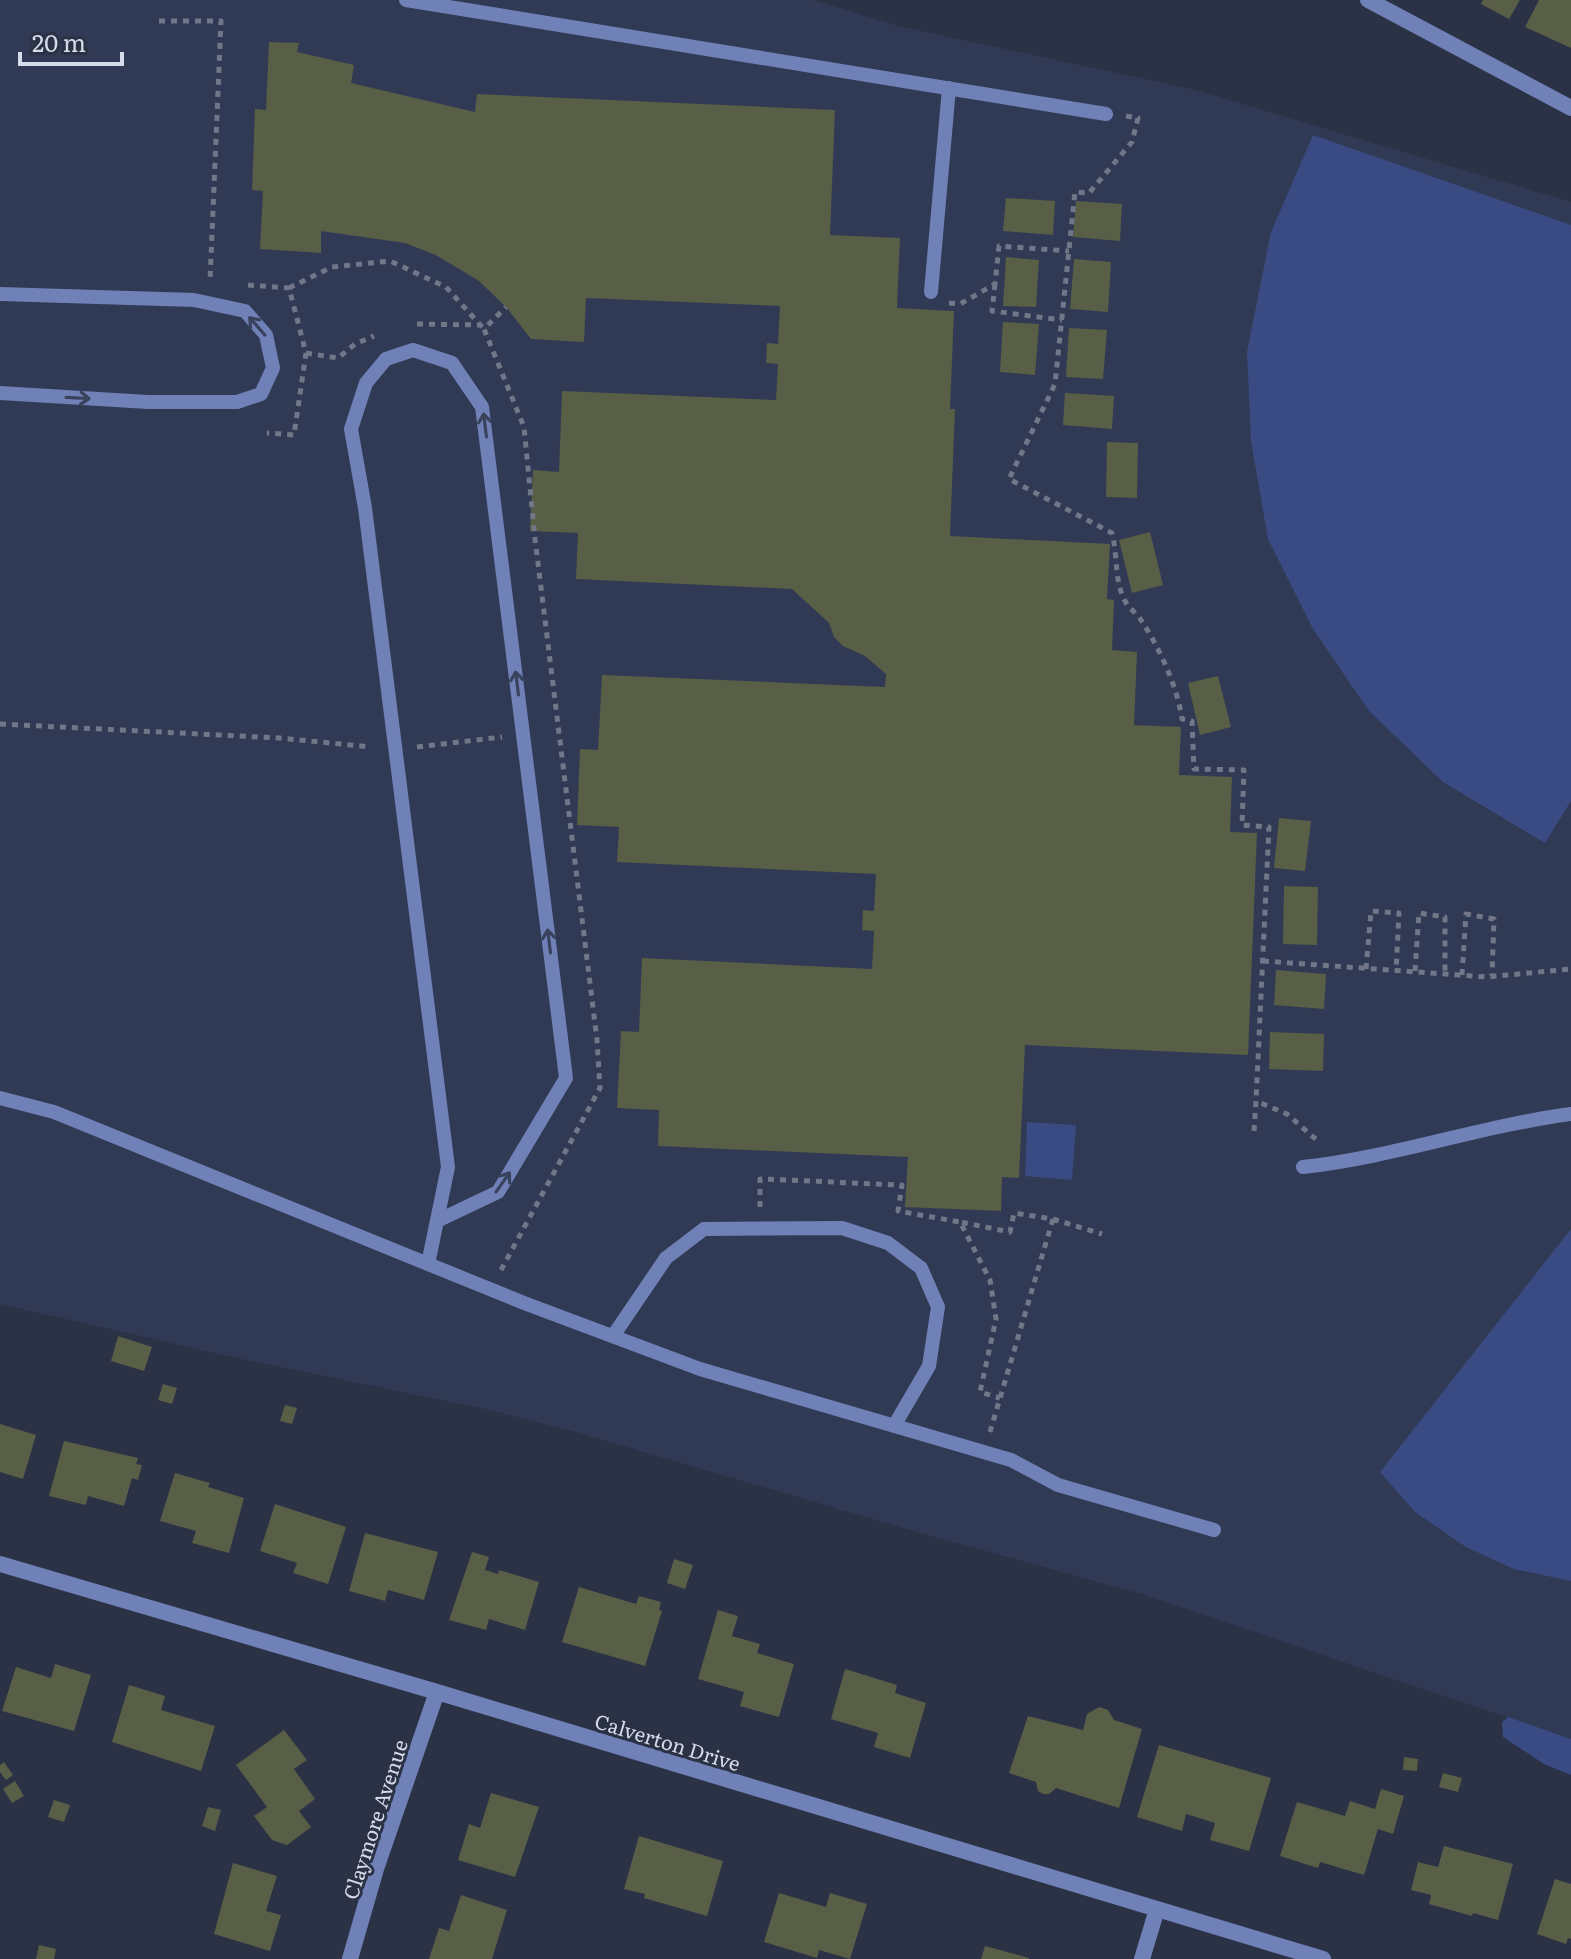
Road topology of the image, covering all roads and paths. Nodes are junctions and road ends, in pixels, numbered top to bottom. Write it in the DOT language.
graph roads {
  1 [pos="406,0"];
  2 [pos="1368,0"];
  3 [pos="159,21"];
  4 [pos="949,88"];
  5 [pos="1571,108"];
  6 [pos="1106,114"];
  7 [pos="1069,251"];
  8 [pos="210,282"];
  9 [pos="995,284"];
  10 [pos="289,288"];
  11 [pos="931,292"];
  12 [pos="0,294"];
  13 [pos="945,303"];
  14 [pos="1062,320"];
  15 [pos="484,329"];
  16 [pos="0,393"];
  17 [pos="0,724"];
  18 [pos="559,731"];
  19 [pos="523,735"];
  20 [pos="395,750"];
  21 [pos="1263,961"];
  22 [pos="1366,969"];
  23 [pos="1571,969"];
  24 [pos="1396,971"];
  25 [pos="1415,971"];
  26 [pos="1445,974"];
  27 [pos="1462,975"];
  28 [pos="1492,976"];
  29 [pos="0,1098"];
  30 [pos="1256,1101"];
  31 [pos="1571,1114"];
  32 [pos="1254,1131"];
  33 [pos="1332,1164"];
  34 [pos="1303,1167"];
  35 [pos="1053,1219"];
  36 [pos="437,1221"];
  37 [pos="960,1222"];
  38 [pos="760,1228"];
  39 [pos="1102,1234"];
  40 [pos="428,1264"];
  41 [pos="613,1336"];
  42 [pos="1000,1398"];
  43 [pos="894,1426"];
  44 [pos="984,1452"];
  45 [pos="1214,1530"];
  46 [pos="0,1564"];
  47 [pos="437,1692"];
  48 [pos="1157,1909"];
  49 [pos="350,1959"];
  50 [pos="1142,1959"];
  51 [pos="1323,1959"];
  1 -- 4 [label="lane"];
  2 -- 5 [label="street"];
  3 -- 8 [label="path"];
  4 -- 6 [label="lane"];
  4 -- 11 [label="lane"];
  6 -- 7 [label="path"];
  7 -- 9 [label="path"];
  7 -- 14 [label="path"];
  9 -- 13 [label="path"];
  9 -- 14 [label="path"];
  10 -- 15 [label="path"];
  16 -- 12 [label="lane, one-way"];
  14 -- 21 [label="path"];
  17 -- 20 [label="path"];
  18 -- 19 [label="path"];
  19 -- 20 [label="path"];
  19 -- 20 [label="lane, one-way"];
  36 -- 19 [label="lane, one-way"];
  20 -- 36 [label="lane"];
  21 -- 22 [label="path"];
  21 -- 30 [label="path"];
  22 -- 24 [label="path"];
  22 -- 24 [label="path"];
  23 -- 28 [label="path"];
  24 -- 25 [label="path"];
  25 -- 26 [label="path"];
  25 -- 26 [label="path"];
  26 -- 27 [label="path"];
  27 -- 28 [label="path"];
  27 -- 28 [label="path"];
  29 -- 40 [label="lane"];
  30 -- 32 [label="path"];
  30 -- 33 [label="path"];
  31 -- 33 [label="lane"];
  33 -- 34 [label="lane"];
  35 -- 37 [label="path"];
  35 -- 39 [label="path"];
  35 -- 42 [label="path"];
  36 -- 40 [label="lane"];
  37 -- 38 [label="path"];
  37 -- 42 [label="path"];
  38 -- 41 [label="lane"];
  38 -- 43 [label="lane"];
  40 -- 41 [label="lane"];
  41 -- 43 [label="lane"];
  42 -- 44 [label="path"];
  43 -- 44 [label="lane"];
  44 -- 45 [label="lane"];
  46 -- 47 [label="street, Calverton Drive"];
  47 -- 48 [label="street, Calverton Drive"];
  47 -- 49 [label="street, Claymore Avenue"];
  48 -- 50 [label="street"];
  48 -- 51 [label="street, Calverton Drive"];
}
